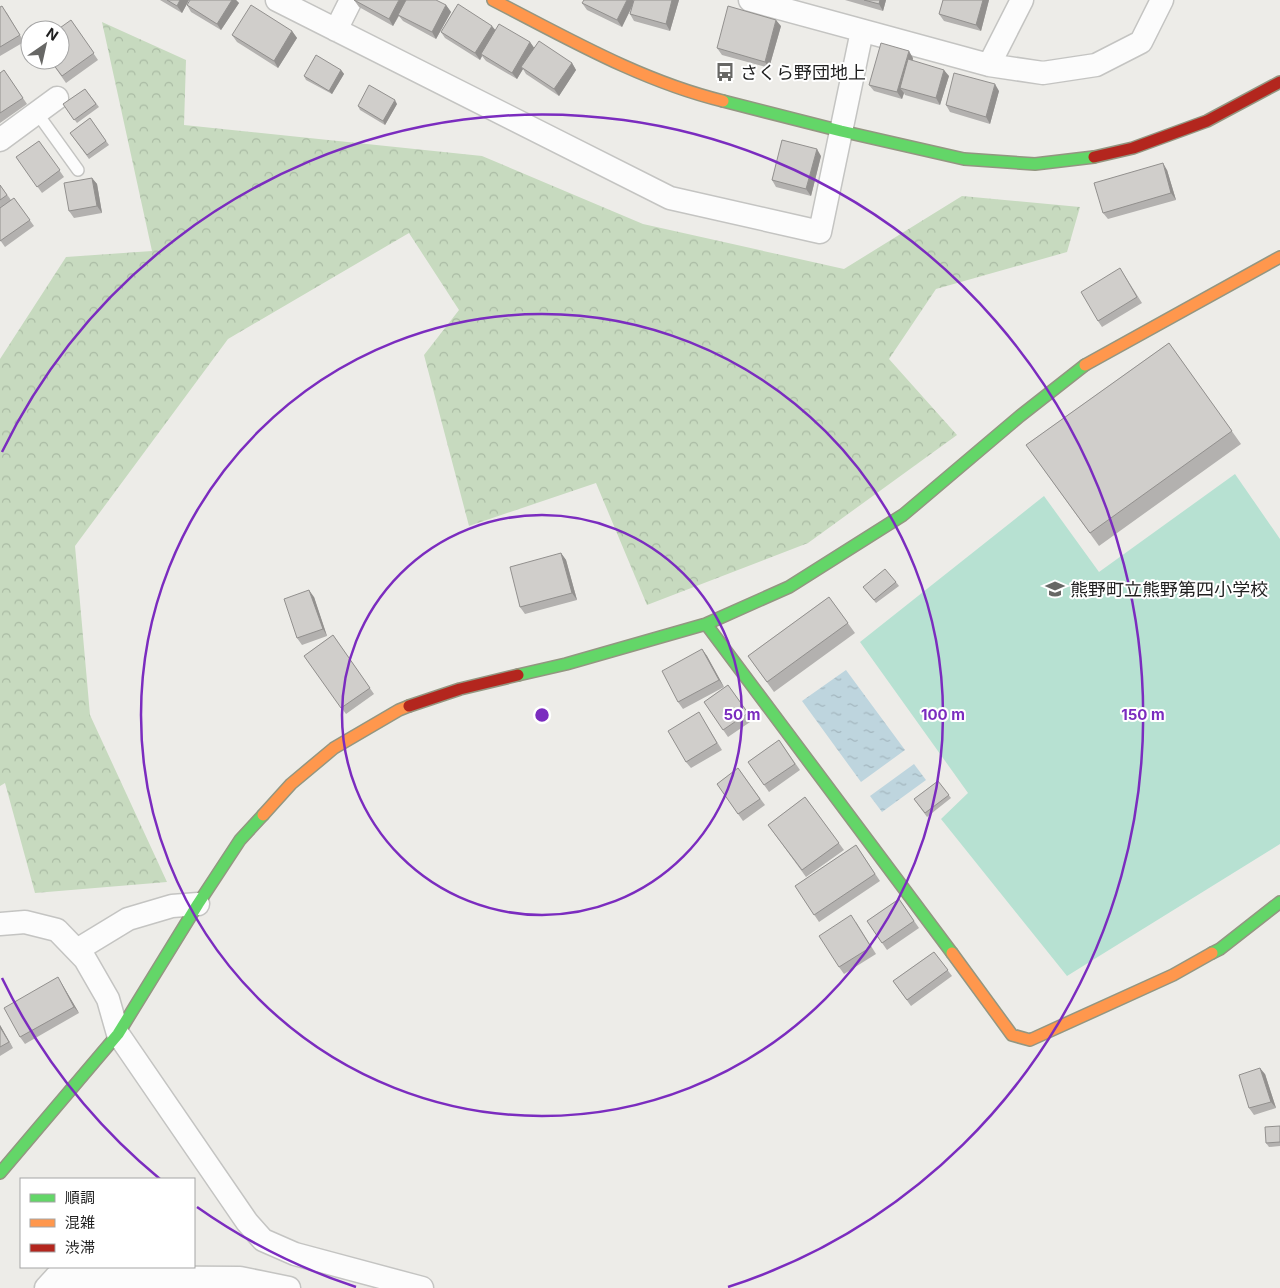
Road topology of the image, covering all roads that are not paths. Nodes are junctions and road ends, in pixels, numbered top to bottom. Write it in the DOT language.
graph roads {
  1 [pos="277,0"];
  2 [pos="351,0"];
  3 [pos="492,0"];
  4 [pos="750,0"];
  5 [pos="1022,0"];
  6 [pos="1162,0"];
  7 [pos="336,30"];
  8 [pos="862,31"];
  9 [pos="989,65"];
  10 [pos="1280,82"];
  11 [pos="57,98"];
  12 [pos="38,113"];
  13 [pos="841,132"];
  14 [pos="0,140"];
  15 [pos="78,170"];
  16 [pos="1280,258"];
  17 [pos="706,624"];
  18 [pos="1280,902"];
  19 [pos="198,904"];
  20 [pos="0,924"];
  21 [pos="77,950"];
  22 [pos="118,1034"];
  23 [pos="0,1174"];
  24 [pos="46,1288"];
  25 [pos="290,1288"];
  26 [pos="422,1288"];
  1 -- 7 [label="street"];
  2 -- 7 [label="street"];
  3 -- 13 [label="street"];
  4 -- 8 [label="street"];
  5 -- 9 [label="street"];
  6 -- 9 [label="street"];
  7 -- 13 [label="street"];
  8 -- 9 [label="street"];
  8 -- 13 [label="street"];
  10 -- 13 [label="street"];
  11 -- 12 [label="street"];
  12 -- 14 [label="street"];
  12 -- 15 [label="lane"];
  16 -- 17 [label="street"];
  17 -- 18 [label="street"];
  17 -- 19 [label="street"];
  19 -- 21 [label="street"];
  19 -- 22 [label="street"];
  20 -- 21 [label="street"];
  21 -- 22 [label="street"];
  22 -- 23 [label="street"];
  22 -- 26 [label="street"];
  24 -- 25 [label="street"];
}
